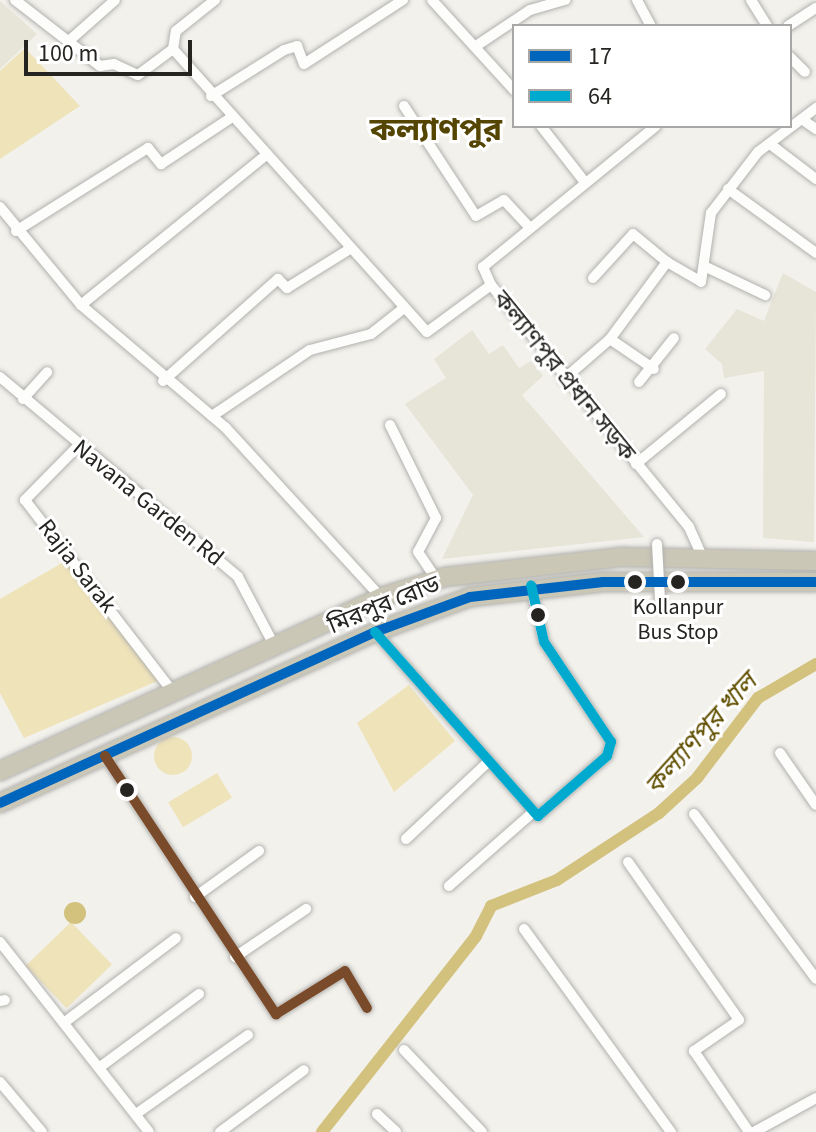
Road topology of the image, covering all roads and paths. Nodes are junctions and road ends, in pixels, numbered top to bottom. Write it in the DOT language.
graph roads {
  1 [pos="15,0"];
  2 [pos="115,0"];
  3 [pos="215,0"];
  4 [pos="403,0"];
  5 [pos="432,0"];
  6 [pos="566,0"];
  7 [pos="637,0"];
  8 [pos="751,0"];
  9 [pos="816,8"];
  10 [pos="650,24"];
  11 [pos="766,24"];
  12 [pos="791,24"];
  13 [pos="70,40"];
  14 [pos="479,44"];
  15 [pos="173,49"];
  16 [pos="792,59"];
  17 [pos="805,72"];
  18 [pos="512,87"];
  19 [pos="211,96"];
  20 [pos="404,106"];
  21 [pos="816,108"];
  22 [pos="229,119"];
  23 [pos="803,120"];
  24 [pos="543,128"];
  25 [pos="653,128"];
  26 [pos="816,129"];
  27 [pos="770,144"];
  28 [pos="266,155"];
  29 [pos="816,179"];
  30 [pos="584,181"];
  31 [pos="728,189"];
  32 [pos="0,207"];
  33 [pos="528,226"];
  34 [pos="16,231"];
  35 [pos="348,250"];
  36 [pos="816,253"];
  37 [pos="667,262"];
  38 [pos="703,267"];
  39 [pos="593,278"];
  40 [pos="491,285"];
  41 [pos="765,295"];
  42 [pos="81,305"];
  43 [pos="404,308"];
  44 [pos="674,338"];
  45 [pos="610,339"];
  46 [pos="654,369"];
  47 [pos="47,372"];
  48 [pos="0,377"];
  49 [pos="564,379"];
  50 [pos="163,381"];
  51 [pos="639,382"];
  52 [pos="721,394"];
  53 [pos="23,399"];
  54 [pos="212,416"];
  55 [pos="390,425"];
  56 [pos="78,446"];
  57 [pos="636,464"];
  58 [pos="657,544"];
  59 [pos="702,556"];
  60 [pos="816,561"];
  61 [pos="436,579"];
  62 [pos="816,582"];
  63 [pos="531,585"];
  64 [pos="381,597"];
  65 [pos="660,600"];
  66 [pos="375,632"];
  67 [pos="274,645"];
  68 [pos="173,692"];
  69 [pos="780,753"];
  70 [pos="105,756"];
  71 [pos="488,762"];
  72 [pos="0,771"];
  73 [pos="0,803"];
  74 [pos="816,805"];
  75 [pos="532,813"];
  76 [pos="694,814"];
  77 [pos="406,839"];
  78 [pos="259,851"];
  79 [pos="628,862"];
  80 [pos="449,886"];
  81 [pos="195,897"];
  82 [pos="306,909"];
  83 [pos="524,929"];
  84 [pos="176,938"];
  85 [pos="0,942"];
  86 [pos="235,957"];
  87 [pos="816,979"];
  88 [pos="199,994"];
  89 [pos="367,1008"];
  90 [pos="65,1022"];
  91 [pos="248,1035"];
  92 [pos="404,1050"];
  93 [pos="100,1067"];
  94 [pos="304,1070"];
  95 [pos="0,1082"];
  96 [pos="816,1098"];
  97 [pos="136,1114"];
  98 [pos="377,1114"];
  99 [pos="42,1132"];
  100 [pos="149,1132"];
  101 [pos="220,1132"];
  102 [pos="396,1132"];
  103 [pos="482,1132"];
  104 [pos="671,1132"];
  105 [pos="752,1132"];
  1 -- 13 [label="street"];
  2 -- 13 [label="street"];
  3 -- 15 [label="street"];
  4 -- 19 [label="street"];
  5 -- 14 [label="street"];
  6 -- 14 [label="street"];
  7 -- 10 [label="street"];
  8 -- 11 [label="street"];
  9 -- 12 [label="street"];
  13 -- 15 [label="street"];
  14 -- 18 [label="street"];
  15 -- 19 [label="street, কল্যাণপুর প্রধান সড়ক"];
  16 -- 17 [label="street"];
  19 -- 22 [label="street, কল্যাণপুর প্রধান সড়ক"];
  20 -- 33 [label="street"];
  21 -- 23 [label="street"];
  22 -- 28 [label="street, কল্যাণপুর প্রধান সড়ক"];
  22 -- 34 [label="street"];
  23 -- 26 [label="street"];
  23 -- 27 [label="street"];
  24 -- 30 [label="street"];
  25 -- 30 [label="street"];
  27 -- 29 [label="street"];
  27 -- 31 [label="street"];
  28 -- 35 [label="street, কল্যাণপুর প্রধান সড়ক"];
  28 -- 42 [label="street"];
  30 -- 33 [label="street"];
  31 -- 36 [label="street"];
  31 -- 38 [label="street"];
  32 -- 34 [label="street"];
  33 -- 40 [label="street"];
  34 -- 42 [label="street"];
  35 -- 43 [label="street, কল্যাণপুর প্রধান সড়ক"];
  35 -- 50 [label="street"];
  37 -- 38 [label="street"];
  37 -- 39 [label="street"];
  37 -- 45 [label="street"];
  38 -- 41 [label="street"];
  40 -- 43 [label="street, কল্যাণপুর প্রধান সড়ক"];
  40 -- 49 [label="street, কল্যাণপুর প্রধান সড়ক"];
  42 -- 50 [label="street"];
  43 -- 54 [label="street"];
  44 -- 46 [label="street"];
  45 -- 46 [label="street"];
  45 -- 49 [label="street"];
  46 -- 51 [label="street"];
  47 -- 53 [label="street"];
  48 -- 53 [label="street, Navana Garden Rd"];
  49 -- 57 [label="street, কল্যাণপুর প্রধান সড়ক"];
  50 -- 54 [label="street"];
  52 -- 57 [label="street"];
  53 -- 56 [label="street, Navana Garden Rd"];
  54 -- 64 [label="street"];
  55 -- 61 [label="street"];
  56 -- 67 [label="street, Navana Garden Rd"];
  56 -- 68 [label="street, Rajia Sarak"];
  57 -- 59 [label="street, কল্যাণপুর প্রধান সড়ক"];
  58 -- 65 [label="street, bridge"];
  59 -- 60 [label="highway, মিরপুর রোড"];
  59 -- 61 [label="highway, মিরপুর রোড"];
  61 -- 64 [label="highway, মিরপুর রোড"];
  62 -- 63 [label="highway, মিরপুর রোড"];
  63 -- 66 [label="highway, মিরপুর রোড"];
  63 -- 75 [label="street"];
  64 -- 67 [label="highway, মিরপুর রোড"];
  66 -- 70 [label="highway, মিরপুর রোড"];
  66 -- 71 [label="street"];
  67 -- 68 [label="highway, মিরপুর রোড"];
  68 -- 72 [label="highway, মিরপুর রোড"];
  69 -- 74 [label="street"];
  70 -- 73 [label="highway, মিরপুর রোড"];
  70 -- 81 [label="street"];
  71 -- 75 [label="street"];
  71 -- 77 [label="street"];
  75 -- 80 [label="street"];
  76 -- 87 [label="street"];
  78 -- 81 [label="street"];
  79 -- 105 [label="street"];
  81 -- 86 [label="street"];
  82 -- 86 [label="street"];
  83 -- 104 [label="street"];
  84 -- 90 [label="street"];
  85 -- 90 [label="street"];
  86 -- 89 [label="street"];
  88 -- 93 [label="street"];
  90 -- 93 [label="street"];
  91 -- 97 [label="street"];
  92 -- 103 [label="street"];
  93 -- 97 [label="street"];
  94 -- 101 [label="street"];
  95 -- 99 [label="street"];
  96 -- 105 [label="street"];
  97 -- 100 [label="street"];
  98 -- 102 [label="street"];
}
